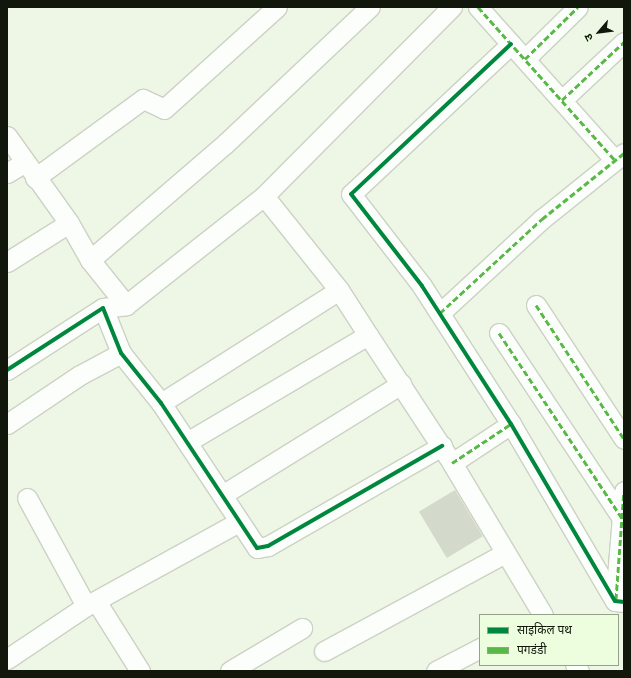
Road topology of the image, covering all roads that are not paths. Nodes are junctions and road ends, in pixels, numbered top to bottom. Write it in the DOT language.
graph roads {
  1 [pos="277,7"];
  2 [pos="370,7"];
  3 [pos="452,7"];
  4 [pos="478,7"];
  5 [pos="578,7"];
  6 [pos="624,42"];
  7 [pos="511,44"];
  8 [pos="525,59"];
  9 [pos="562,100"];
  10 [pos="7,136"];
  11 [pos="620,156"];
  12 [pos="25,162"];
  13 [pos="7,173"];
  14 [pos="35,178"];
  15 [pos="264,196"];
  16 [pos="69,223"];
  17 [pos="90,260"];
  18 [pos="7,262"];
  19 [pos="339,290"];
  20 [pos="126,305"];
  21 [pos="536,305"];
  22 [pos="103,308"];
  23 [pos="440,313"];
  24 [pos="499,333"];
  25 [pos="368,334"];
  26 [pos="121,353"];
  27 [pos="7,370"];
  28 [pos="401,384"];
  29 [pos="161,403"];
  30 [pos="7,424"];
  31 [pos="512,424"];
  32 [pos="624,439"];
  33 [pos="187,442"];
  34 [pos="442,446"];
  35 [pos="452,463"];
  36 [pos="624,491"];
  37 [pos="222,495"];
  38 [pos="27,498"];
  39 [pos="622,518"];
  40 [pos="239,522"];
  41 [pos="505,553"];
  42 [pos="620,602"];
  43 [pos="91,603"];
  44 [pos="542,614"];
  45 [pos="302,628"];
  46 [pos="479,649"];
  47 [pos="324,651"];
  48 [pos="7,659"];
  49 [pos="140,671"];
  50 [pos="230,671"];
  51 [pos="436,671"];
  1 -- 14 [label="street"];
  2 -- 17 [label="street"];
  3 -- 15 [label="street"];
  4 -- 7 [label="street"];
  5 -- 8 [label="street"];
  6 -- 9 [label="street"];
  7 -- 8 [label="street"];
  7 -- 23 [label="street"];
  8 -- 9 [label="street"];
  9 -- 11 [label="street"];
  10 -- 12 [label="street"];
  11 -- 23 [label="street"];
  12 -- 13 [label="street"];
  12 -- 14 [label="street"];
  14 -- 16 [label="street"];
  15 -- 19 [label="street"];
  15 -- 20 [label="street"];
  16 -- 17 [label="street"];
  16 -- 18 [label="street"];
  17 -- 20 [label="street"];
  19 -- 25 [label="street"];
  19 -- 29 [label="street"];
  20 -- 22 [label="street"];
  21 -- 32 [label="street"];
  22 -- 26 [label="street"];
  22 -- 27 [label="street"];
  23 -- 31 [label="street"];
  24 -- 39 [label="street"];
  25 -- 28 [label="street"];
  25 -- 33 [label="street"];
  26 -- 29 [label="street"];
  26 -- 30 [label="street"];
  28 -- 34 [label="street"];
  28 -- 37 [label="street"];
  29 -- 33 [label="street"];
  31 -- 35 [label="street"];
  31 -- 42 [label="street"];
  33 -- 37 [label="street"];
  34 -- 35 [label="street"];
  34 -- 40 [label="street"];
  35 -- 41 [label="street"];
  36 -- 39 [label="street"];
  37 -- 40 [label="street"];
  38 -- 43 [label="street"];
  39 -- 42 [label="street"];
  40 -- 43 [label="street"];
  41 -- 44 [label="street"];
  41 -- 47 [label="street"];
  43 -- 48 [label="street"];
  43 -- 49 [label="street"];
  45 -- 50 [label="street"];
  46 -- 51 [label="street"];
}
